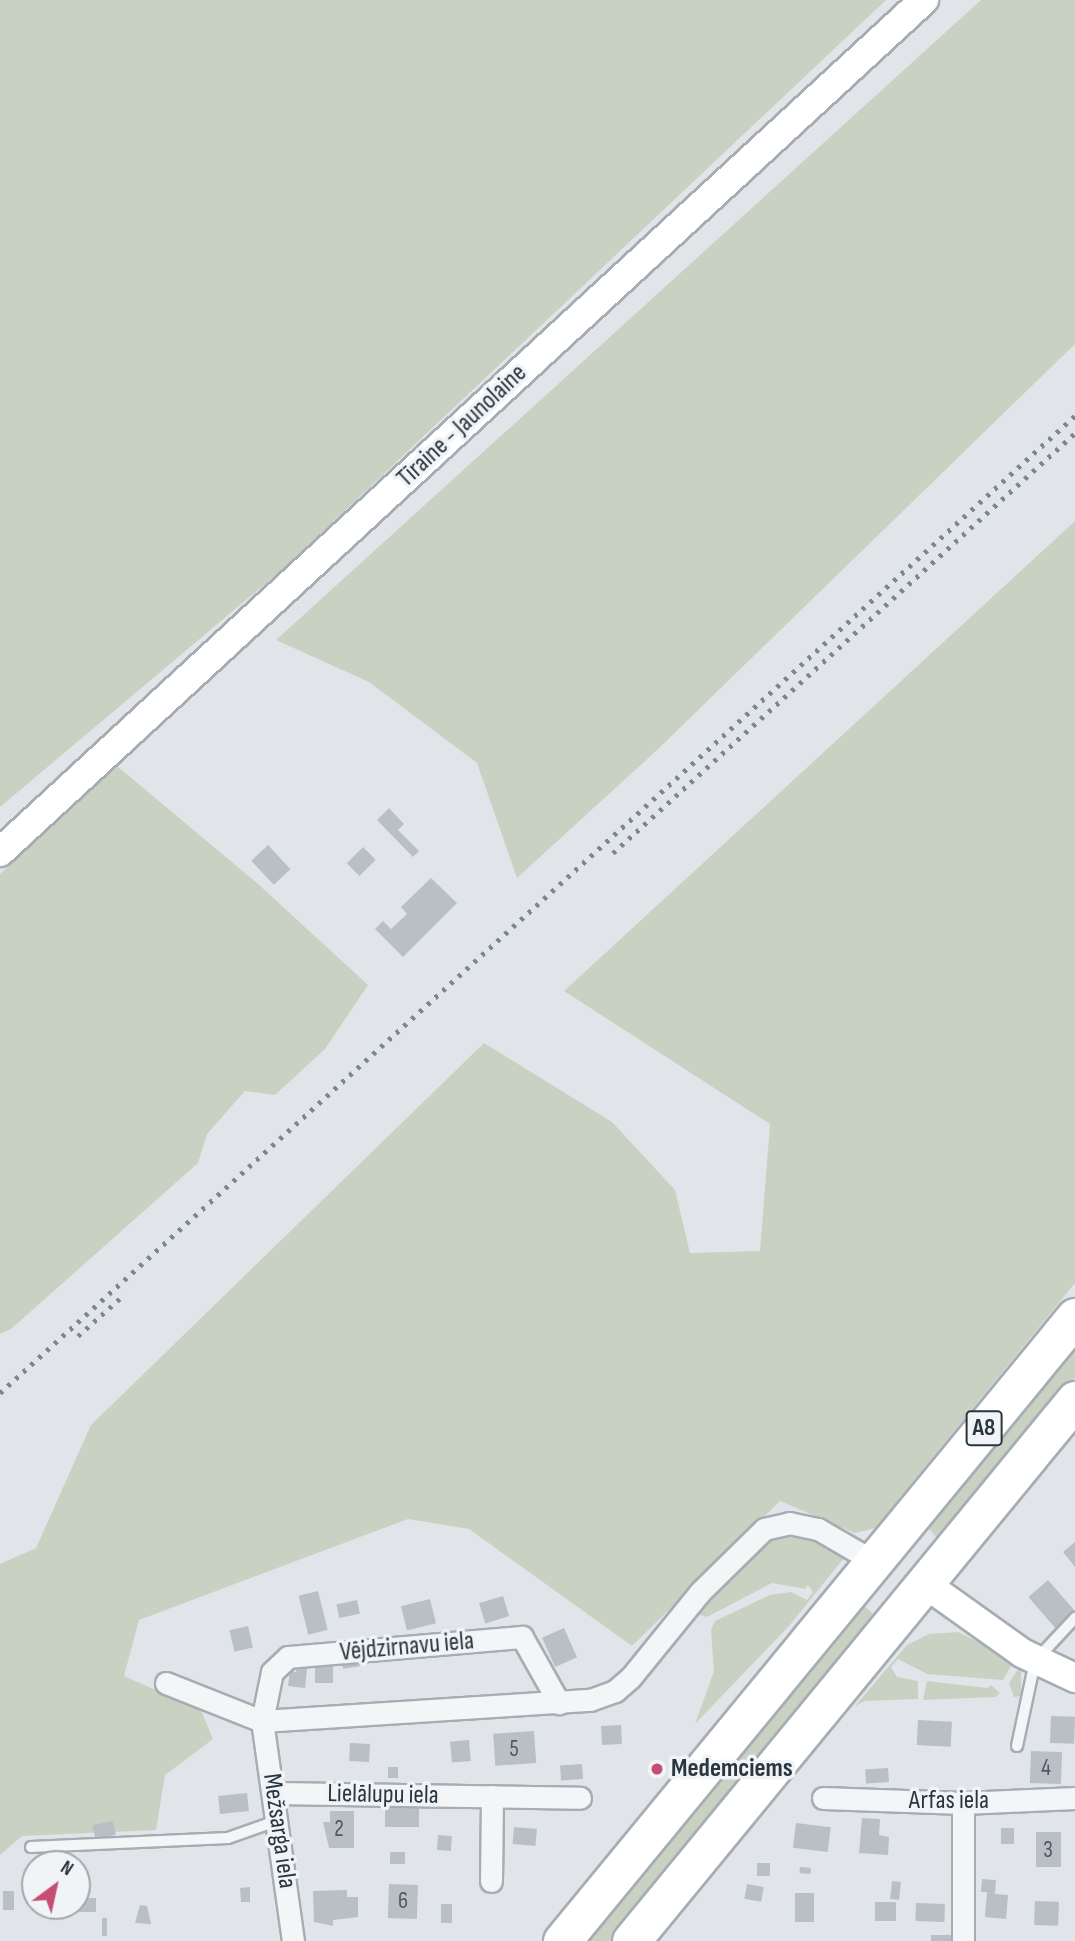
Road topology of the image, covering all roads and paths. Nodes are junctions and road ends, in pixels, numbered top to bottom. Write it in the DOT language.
graph roads {
  1 [pos="924,0"];
  2 [pos="0,852"];
  3 [pos="1075,1317"];
  4 [pos="1075,1400"];
  5 [pos="873,1562"];
  6 [pos="924,1583"];
  7 [pos="1075,1618"];
  8 [pos="1035,1661"];
  9 [pos="1075,1678"];
  10 [pos="166,1684"];
  11 [pos="559,1703"];
  12 [pos="262,1721"];
  13 [pos="1017,1746"];
  14 [pos="275,1793"];
  15 [pos="492,1796"];
  16 [pos="580,1798"];
  17 [pos="823,1798"];
  18 [pos="1075,1798"];
  19 [pos="963,1803"];
  20 [pos="279,1819"];
  21 [pos="31,1847"];
  22 [pos="491,1881"];
  23 [pos="293,1941"];
  24 [pos="562,1941"];
  25 [pos="631,1941"];
  26 [pos="963,1941"];
  1 -- 2 [label="main road, Tīraine - Jaunolaine"];
  3 -- 5 [label="highway, A8"];
  4 -- 6 [label="highway, A8"];
  5 -- 11 [label="street"];
  5 -- 24 [label="highway, A8"];
  6 -- 8 [label="main road"];
  6 -- 25 [label="highway, A8"];
  7 -- 8 [label="lane"];
  8 -- 9 [label="main road"];
  8 -- 13 [label="lane"];
  10 -- 12 [label="street"];
  11 -- 12 [label="street"];
  11 -- 12 [label="street, Vējdzirnavu iela"];
  12 -- 14 [label="street, Mežsarga iela"];
  14 -- 15 [label="street, Lielālupu iela"];
  14 -- 20 [label="street, Mežsarga iela"];
  15 -- 16 [label="street, Lielālupu iela"];
  15 -- 22 [label="street"];
  17 -- 19 [label="street, Arfas iela"];
  18 -- 19 [label="street, Arfas iela"];
  19 -- 26 [label="street"];
  20 -- 21 [label="lane"];
  20 -- 23 [label="street, Mežsarga iela"];
}
